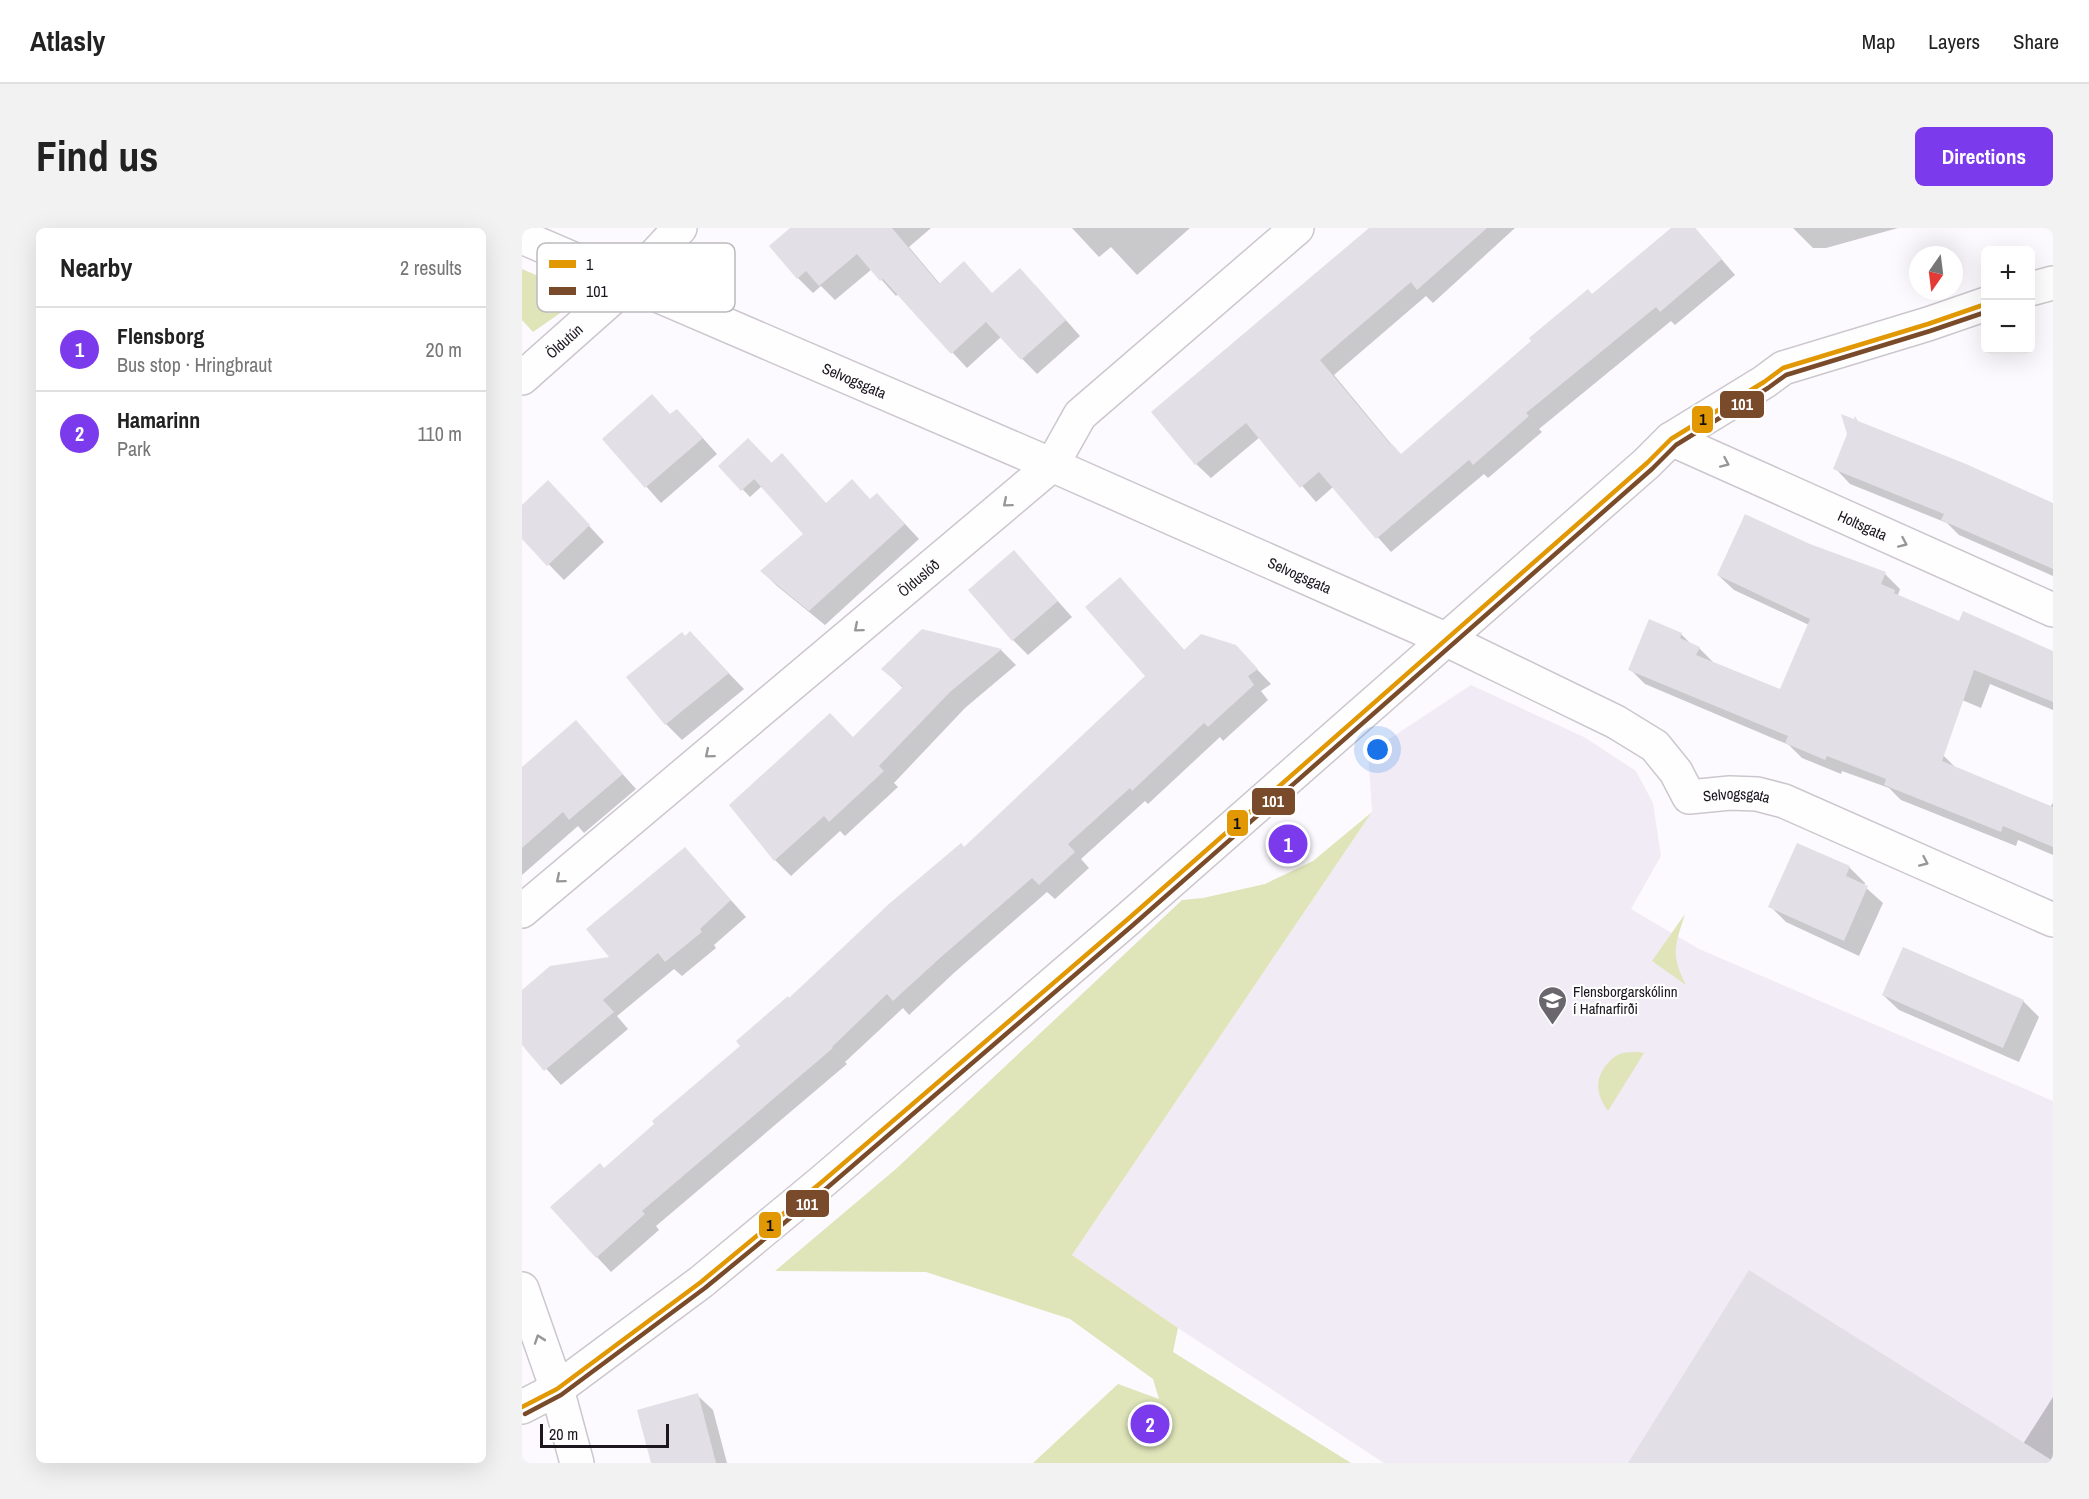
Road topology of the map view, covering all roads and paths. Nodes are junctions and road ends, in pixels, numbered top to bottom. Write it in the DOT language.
graph roads {
  1 [pos="680,228"];
  2 [pos="1297,228"];
  3 [pos="522,237"];
  4 [pos="537,243"];
  5 [pos="666,243"];
  6 [pos="2053,283"];
  7 [pos="2035,288"];
  8 [pos="1981,306"];
  9 [pos="596,312"];
  10 [pos="696,312"];
  11 [pos="522,378"];
  12 [pos="1671,440"];
  13 [pos="1052,465"];
  14 [pos="2053,610"];
  15 [pos="1445,639"];
  16 [pos="522,911"];
  17 [pos="2053,920"];
  18 [pos="522,1289"];
  19 [pos="557,1389"];
  20 [pos="522,1407"];
  21 [pos="577,1463"];
  1 -- 5 [label="street, Öldutún"];
  2 -- 13 [label="street, Ölduslóð"];
  3 -- 4 [label="street, Selvogsgata"];
  6 -- 7 [label="street"];
  8 -- 12 [label="street"];
  9 -- 11 [label="street, Öldutún"];
  10 -- 13 [label="street, Selvogsgata"];
  12 -- 14 [label="street, Holtsgata, one-way"];
  12 -- 15 [label="street"];
  13 -- 15 [label="street, Selvogsgata"];
  13 -- 16 [label="street, Ölduslóð, one-way"];
  15 -- 17 [label="street, Selvogsgata, one-way"];
  15 -- 19 [label="street"];
  19 -- 18 [label="street, one-way"];
  19 -- 20 [label="street"];
  19 -- 21 [label="street"];
}
